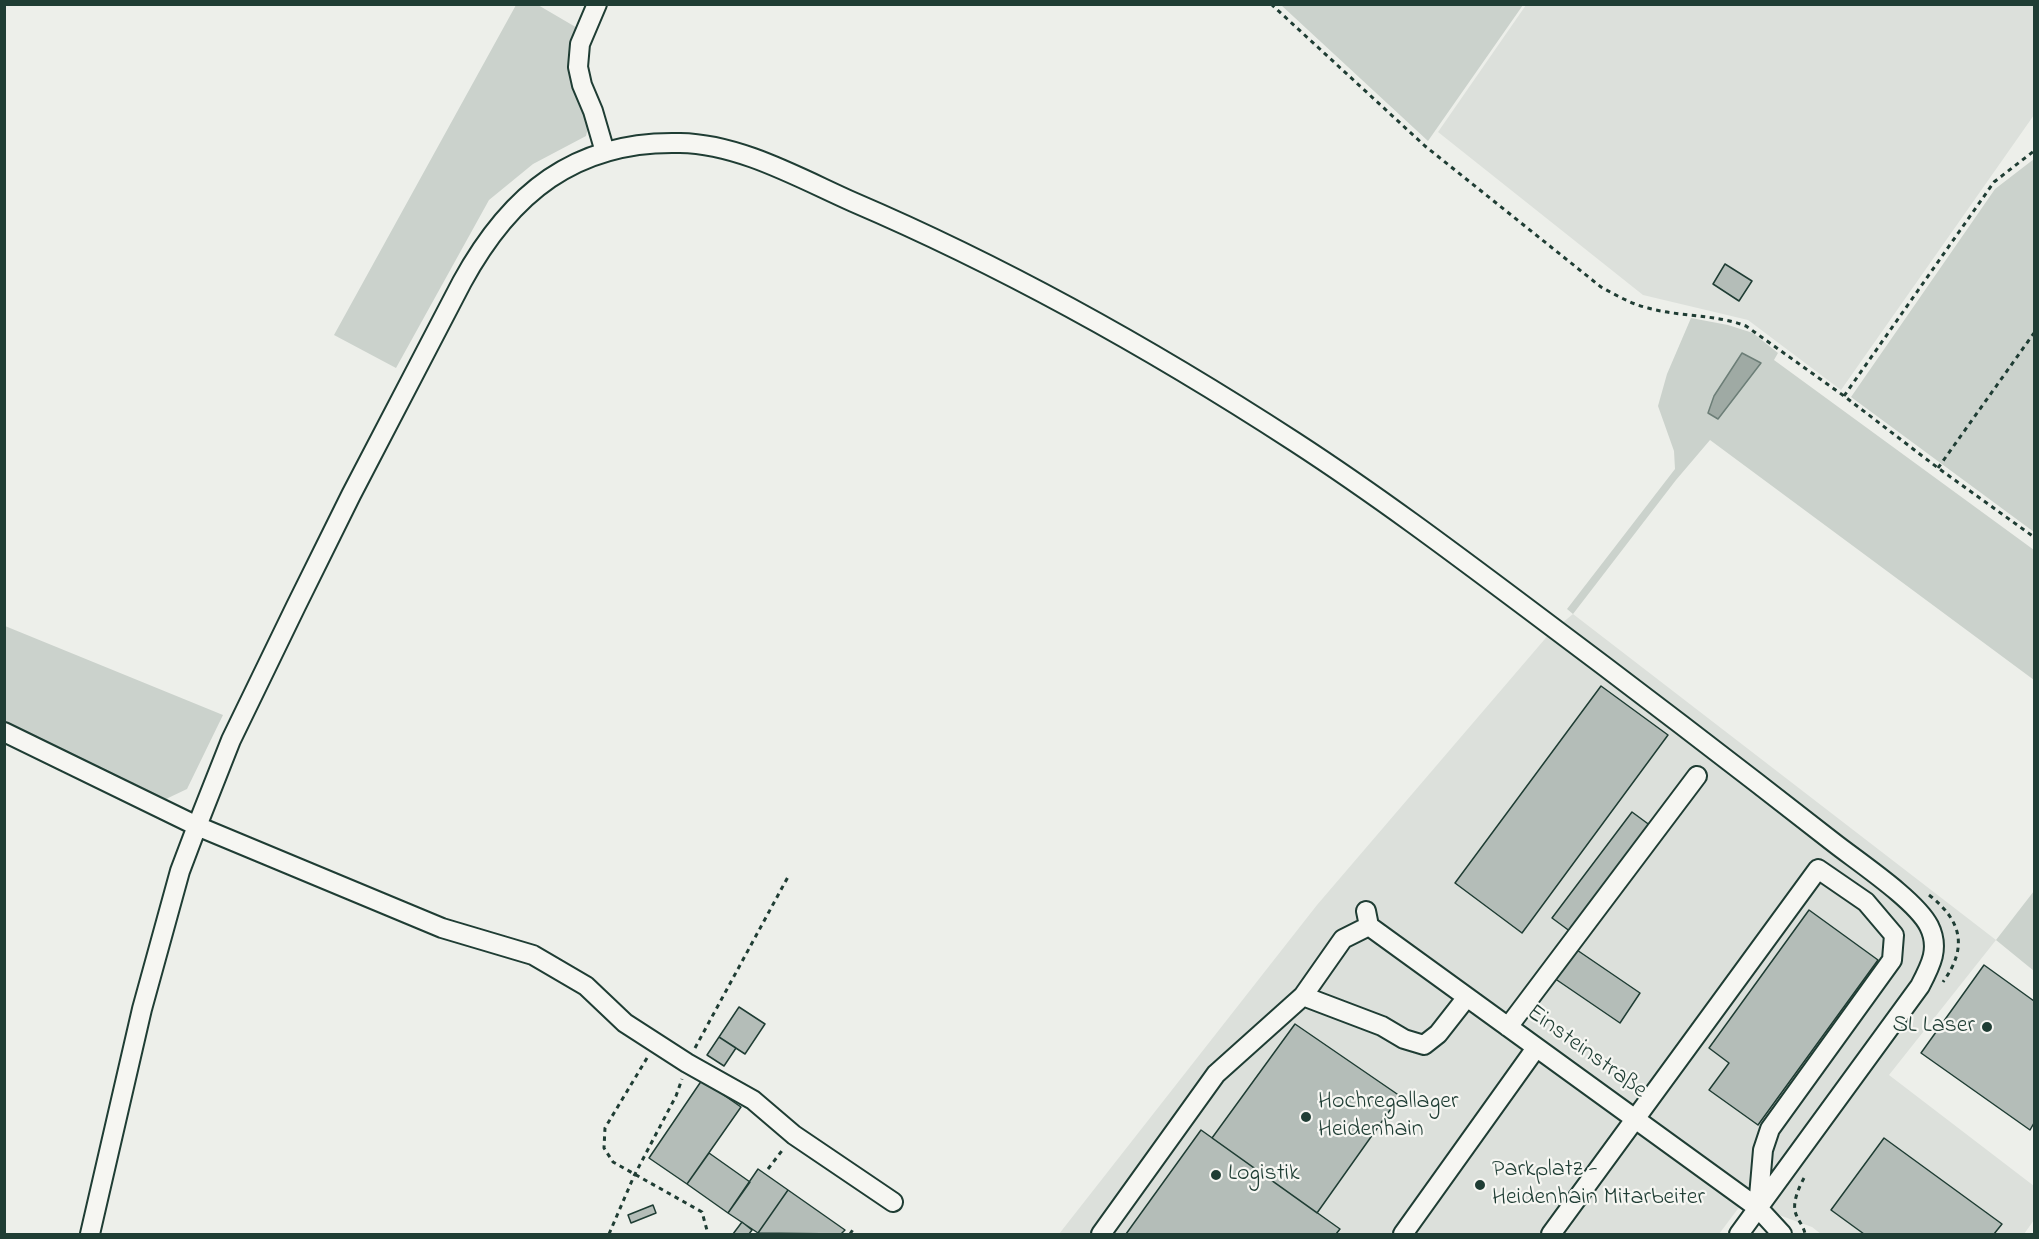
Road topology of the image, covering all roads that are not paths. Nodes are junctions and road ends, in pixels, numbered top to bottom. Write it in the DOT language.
graph roads {
  1 [pos="597,4"];
  2 [pos="604,152"];
  3 [pos="4,732"];
  4 [pos="1697,776"];
  5 [pos="197,826"];
  6 [pos="1303,996"];
  7 [pos="1467,997"];
  8 [pos="1508,1027"];
  9 [pos="1536,1048"];
  10 [pos="1635,1118"];
  11 [pos="893,1202"];
  12 [pos="1758,1208"];
  13 [pos="90,1234"];
  14 [pos="1101,1234"];
  15 [pos="1403,1234"];
  16 [pos="1551,1234"];
  17 [pos="1739,1234"];
  18 [pos="1782,1234"];
  1 -- 2 [label="street"];
  2 -- 5 [label="street"];
  2 -- 12 [label="street"];
  3 -- 5 [label="street"];
  4 -- 8 [label="street"];
  5 -- 11 [label="street"];
  5 -- 13 [label="street"];
  6 -- 7 [label="street"];
  6 -- 7 [label="street, Einsteinstraße"];
  6 -- 14 [label="street"];
  7 -- 8 [label="street, Einsteinstraße"];
  8 -- 9 [label="street, Einsteinstraße"];
  9 -- 10 [label="street, Einsteinstraße"];
  9 -- 15 [label="street"];
  10 -- 12 [label="street, Einsteinstraße"];
  10 -- 12 [label="street"];
  10 -- 16 [label="street"];
  12 -- 17 [label="street"];
  12 -- 18 [label="street, Einsteinstraße"];
}
